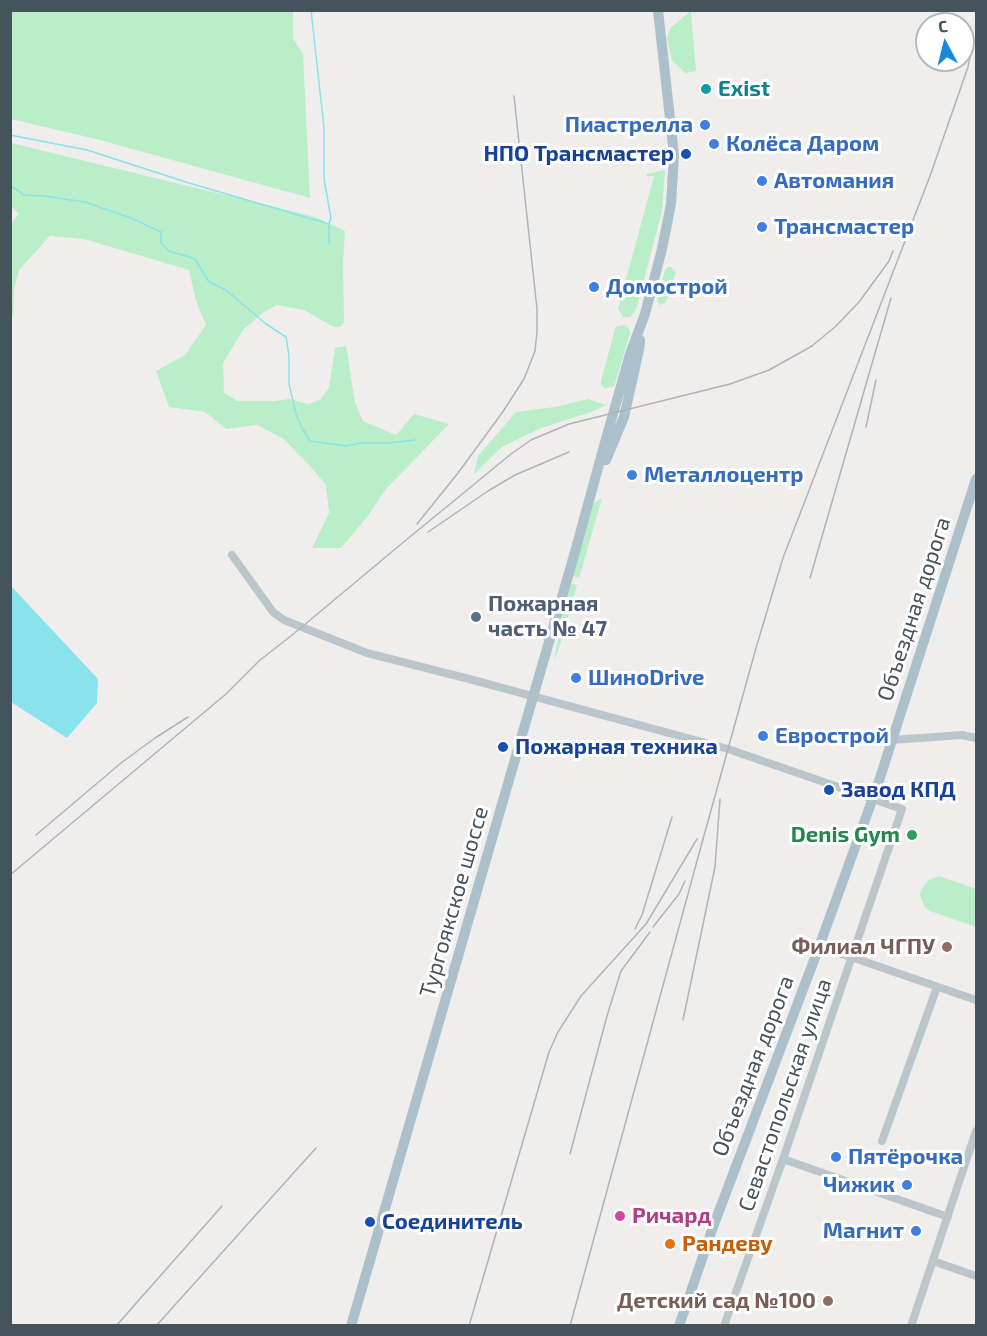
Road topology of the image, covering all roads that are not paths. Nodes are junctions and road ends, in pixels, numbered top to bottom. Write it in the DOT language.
graph roads {
  1 [pos="658,10"];
  2 [pos="976,479"];
  3 [pos="232,555"];
  4 [pos="534,697"];
  5 [pos="976,738"];
  6 [pos="892,740"];
  7 [pos="873,798"];
  8 [pos="819,947"];
  9 [pos="851,957"];
  10 [pos="937,987"];
  11 [pos="976,1000"];
  12 [pos="976,1131"];
  13 [pos="882,1141"];
  14 [pos="783,1159"];
  15 [pos="948,1216"];
  16 [pos="933,1261"];
  17 [pos="976,1276"];
  18 [pos="351,1326"];
  19 [pos="679,1326"];
  20 [pos="724,1326"];
  21 [pos="911,1326"];
  1 -- 4 [label="main road, Тургоякское шоссе"];
  2 -- 6 [label="main road, Объездная дорога"];
  3 -- 4 [label="street"];
  4 -- 7 [label="street"];
  4 -- 18 [label="main road, Тургоякское шоссе"];
  5 -- 6 [label="street"];
  6 -- 7 [label="main road, Объездная дорога"];
  7 -- 8 [label="main road, Объездная дорога"];
  7 -- 9 [label="street, Севастопольская улица"];
  8 -- 9 [label="street"];
  8 -- 19 [label="main road, Объездная дорога"];
  9 -- 10 [label="street"];
  9 -- 14 [label="street, Севастопольская улица"];
  10 -- 11 [label="street"];
  10 -- 13 [label="street"];
  12 -- 15 [label="street"];
  14 -- 15 [label="street"];
  14 -- 20 [label="street, Севастопольская улица"];
  15 -- 16 [label="street"];
  16 -- 17 [label="street"];
  16 -- 21 [label="street"];
}
